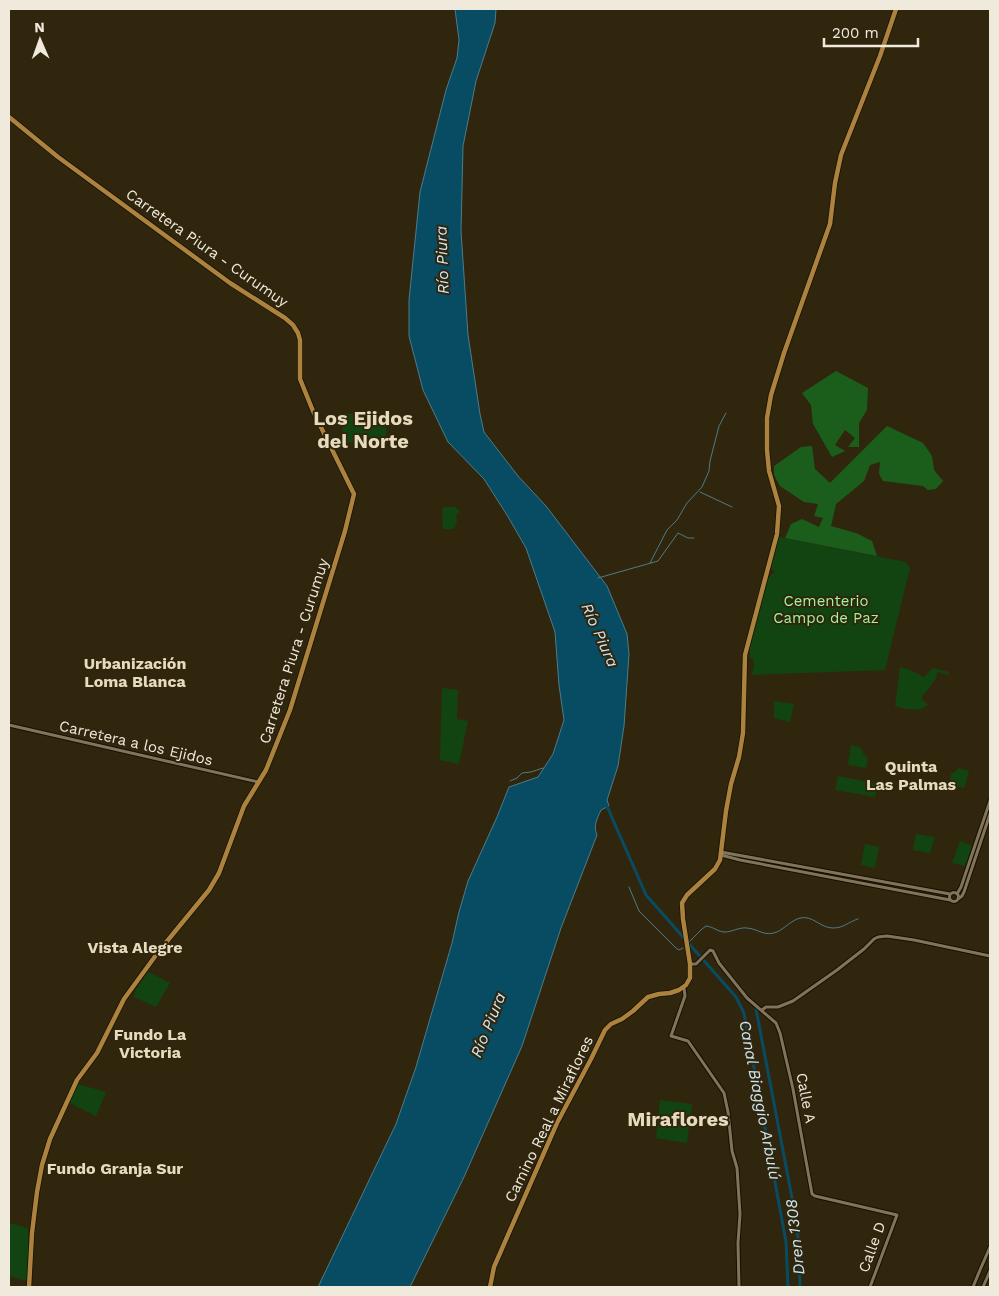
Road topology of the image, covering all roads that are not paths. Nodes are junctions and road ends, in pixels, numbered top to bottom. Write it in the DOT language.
graph roads {
  1 [pos="896,9"];
  2 [pos="9,117"];
  3 [pos="9,725"];
  4 [pos="258,782"];
  5 [pos="990,801"];
  6 [pos="990,814"];
  7 [pos="721,854"];
  8 [pos="950,894"];
  9 [pos="956,894"];
  10 [pos="958,899"];
  11 [pos="950,900"];
  12 [pos="990,956"];
  13 [pos="690,964"];
  14 [pos="684,988"];
  15 [pos="763,1011"];
  16 [pos="897,1215"];
  17 [pos="990,1247"];
  18 [pos="990,1271"];
  19 [pos="30,1287"];
  20 [pos="490,1287"];
  21 [pos="739,1287"];
  22 [pos="870,1287"];
  23 [pos="973,1287"];
  24 [pos="983,1287"];
  1 -- 7 [label="main road"];
  2 -- 4 [label="main road, Carretera Piura - Curumuy"];
  3 -- 4 [label="street, Carretera a los Ejidos"];
  4 -- 19 [label="main road, Carretera Piura - Curumuy"];
  5 -- 9 [label="street"];
  6 -- 10 [label="street"];
  7 -- 8 [label="street"];
  7 -- 11 [label="street"];
  7 -- 13 [label="main road"];
  8 -- 9 [label="street"];
  8 -- 11 [label="street"];
  9 -- 10 [label="street"];
  10 -- 11 [label="street"];
  12 -- 15 [label="street"];
  13 -- 14 [label="main road"];
  13 -- 15 [label="street, Calle A"];
  14 -- 20 [label="main road, Camino Real a Miraflores"];
  14 -- 21 [label="street"];
  15 -- 16 [label="street, Calle A"];
  16 -- 22 [label="street, Calle D"];
  17 -- 23 [label="street"];
  18 -- 24 [label="street"];
}
